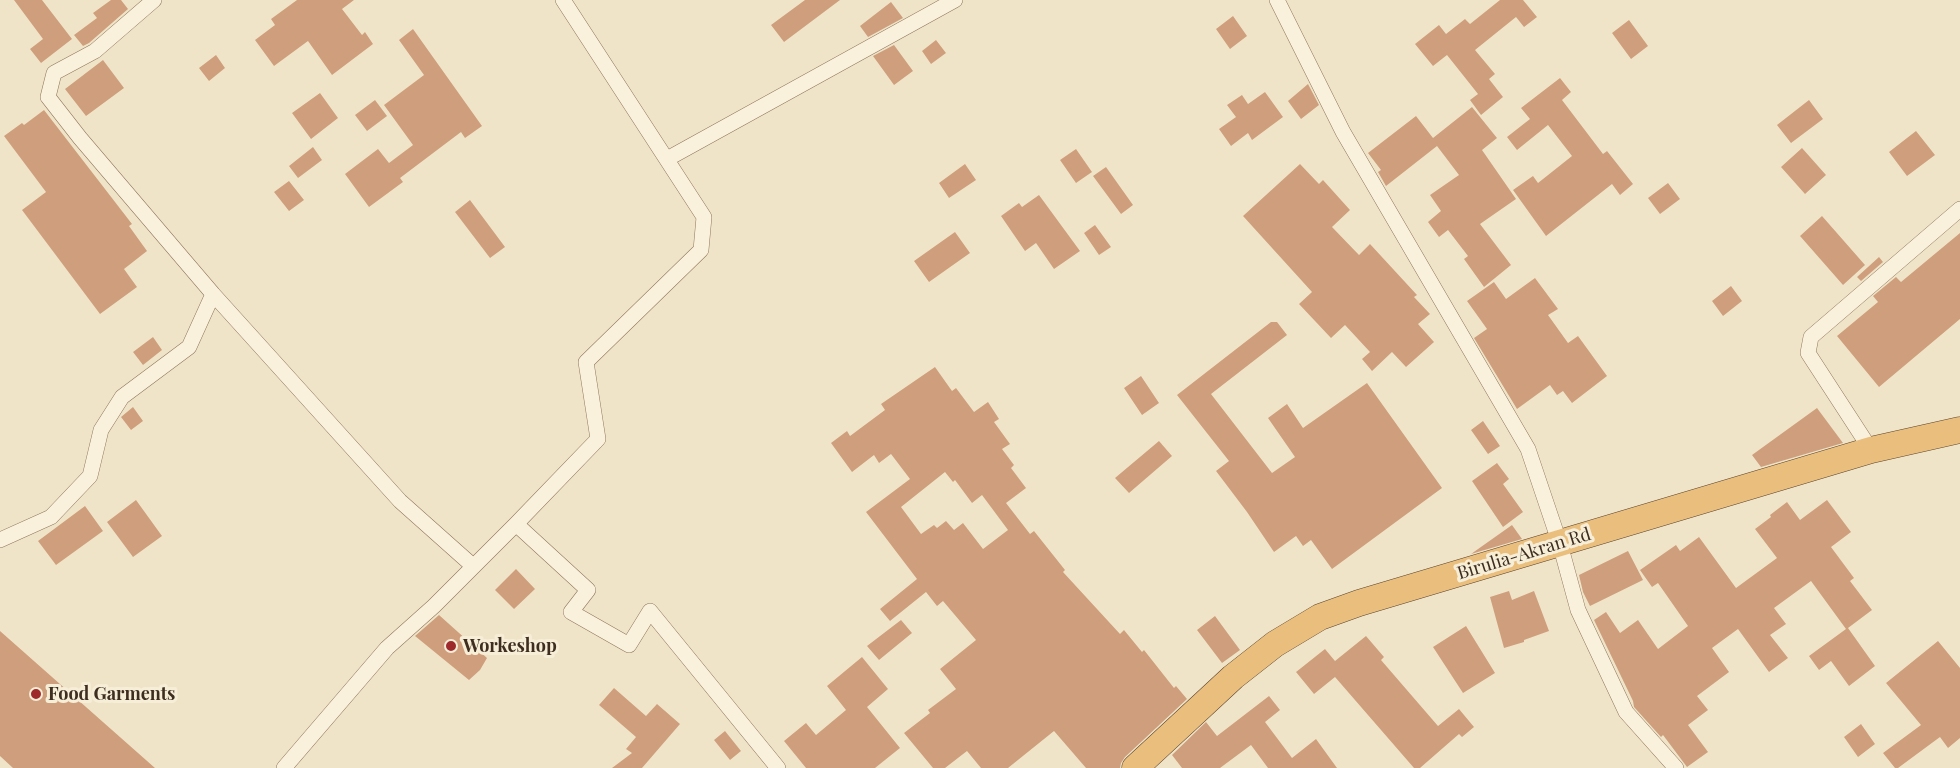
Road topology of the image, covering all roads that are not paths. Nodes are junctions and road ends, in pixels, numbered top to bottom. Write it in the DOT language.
graph roads {
  1 [pos="154,0"];
  2 [pos="563,0"];
  3 [pos="955,0"];
  4 [pos="1276,0"];
  5 [pos="667,159"];
  6 [pos="1960,209"];
  7 [pos="213,294"];
  8 [pos="1960,430"];
  9 [pos="1871,450"];
  10 [pos="516,524"];
  11 [pos="0,540"];
  12 [pos="1560,544"];
  13 [pos="473,566"];
  14 [pos="284,768"];
  15 [pos="778,768"];
  16 [pos="1135,768"];
  17 [pos="1677,768"];
  1 -- 7 [label="street"];
  2 -- 5 [label="street"];
  3 -- 5 [label="street"];
  4 -- 12 [label="street"];
  5 -- 10 [label="street"];
  6 -- 9 [label="street"];
  7 -- 11 [label="street"];
  7 -- 13 [label="street"];
  8 -- 9 [label="highway, Birulia-Akran Rd"];
  9 -- 12 [label="highway, Birulia-Akran Rd"];
  10 -- 13 [label="street"];
  10 -- 15 [label="street"];
  12 -- 16 [label="highway, Birulia-Akran Rd"];
  12 -- 17 [label="street"];
  13 -- 14 [label="street"];
}
